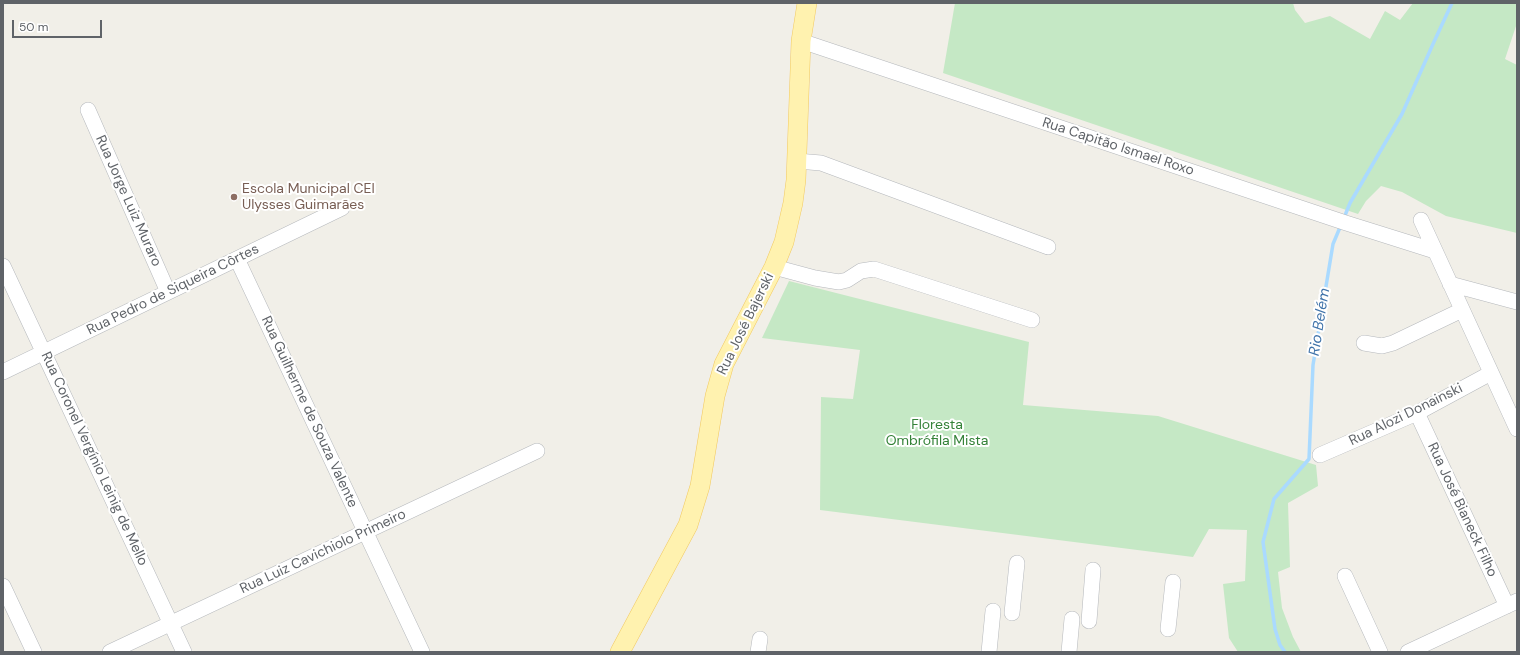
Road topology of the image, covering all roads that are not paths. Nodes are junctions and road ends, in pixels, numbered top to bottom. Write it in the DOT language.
graph roads {
  1 [pos="807,3"];
  2 [pos="801,42"];
  3 [pos="88,110"];
  4 [pos="797,161"];
  5 [pos="342,208"];
  6 [pos="1421,220"];
  7 [pos="1048,247"];
  8 [pos="1435,251"];
  9 [pos="237,259"];
  10 [pos="3,266"];
  11 [pos="774,267"];
  12 [pos="1450,284"];
  13 [pos="168,292"];
  14 [pos="1517,302"];
  15 [pos="1462,310"];
  16 [pos="1032,320"];
  17 [pos="1364,343"];
  18 [pos="43,352"];
  19 [pos="3,372"];
  20 [pos="1491,373"];
  21 [pos="1417,413"];
  22 [pos="1517,429"];
  23 [pos="536,451"];
  24 [pos="1320,455"];
  25 [pos="366,532"];
  26 [pos="1017,563"];
  27 [pos="1093,570"];
  28 [pos="1345,576"];
  29 [pos="1173,582"];
  30 [pos="3,586"];
  31 [pos="1512,604"];
  32 [pos="993,611"];
  33 [pos="1012,613"];
  34 [pos="1072,619"];
  35 [pos="1089,621"];
  36 [pos="171,623"];
  37 [pos="1168,629"];
  38 [pos="34,652"];
  39 [pos="110,652"];
  40 [pos="184,652"];
  41 [pos="422,652"];
  42 [pos="620,652"];
  43 [pos="989,652"];
  44 [pos="1069,652"];
  45 [pos="1380,652"];
  46 [pos="1408,652"];
  1 -- 2 [label="main road, Rua José Bajerski"];
  2 -- 4 [label="main road, Rua José Bajerski"];
  2 -- 8 [label="street, Rua Capitão Ismael Roxo"];
  3 -- 13 [label="street, Rua Jorge Luiz Muraro"];
  4 -- 7 [label="street"];
  4 -- 11 [label="main road, Rua José Bajerski"];
  5 -- 9 [label="street, Rua Pedro de Siqueira Côrtes"];
  6 -- 8 [label="street"];
  8 -- 12 [label="street"];
  9 -- 13 [label="street, Rua Pedro de Siqueira Côrtes"];
  9 -- 25 [label="street, Rua Guilherme de Souza Valente"];
  10 -- 18 [label="street, Rua Coronel Vergínio Leinig de Mello"];
  11 -- 16 [label="street"];
  11 -- 42 [label="main road, Rua José Bajerski"];
  12 -- 14 [label="street"];
  12 -- 15 [label="street"];
  13 -- 18 [label="street, Rua Pedro de Siqueira Côrtes"];
  15 -- 17 [label="street"];
  15 -- 20 [label="street"];
  18 -- 19 [label="street, Rua Pedro de Siqueira Côrtes"];
  18 -- 36 [label="street, Rua Coronel Vergínio Leinig de Mello"];
  20 -- 21 [label="street, Rua Alozi Donainski"];
  20 -- 22 [label="street"];
  21 -- 24 [label="street, Rua Alozi Donainski"];
  21 -- 31 [label="street, Rua José Bianeck Filho"];
  23 -- 25 [label="street, Rua Luiz Cavichiolo Primeiro"];
  25 -- 36 [label="street, Rua Luiz Cavichiolo Primeiro"];
  25 -- 41 [label="street, Rua Guilherme de Souza Valente"];
  26 -- 33 [label="street"];
  27 -- 35 [label="street"];
  28 -- 45 [label="street"];
  29 -- 37 [label="street"];
  30 -- 38 [label="street"];
  31 -- 46 [label="street"];
  32 -- 43 [label="street"];
  34 -- 44 [label="street"];
  36 -- 39 [label="street, Rua Luiz Cavichiolo Primeiro"];
  36 -- 40 [label="street, Rua Coronel Vergínio Leinig de Mello"];
}
